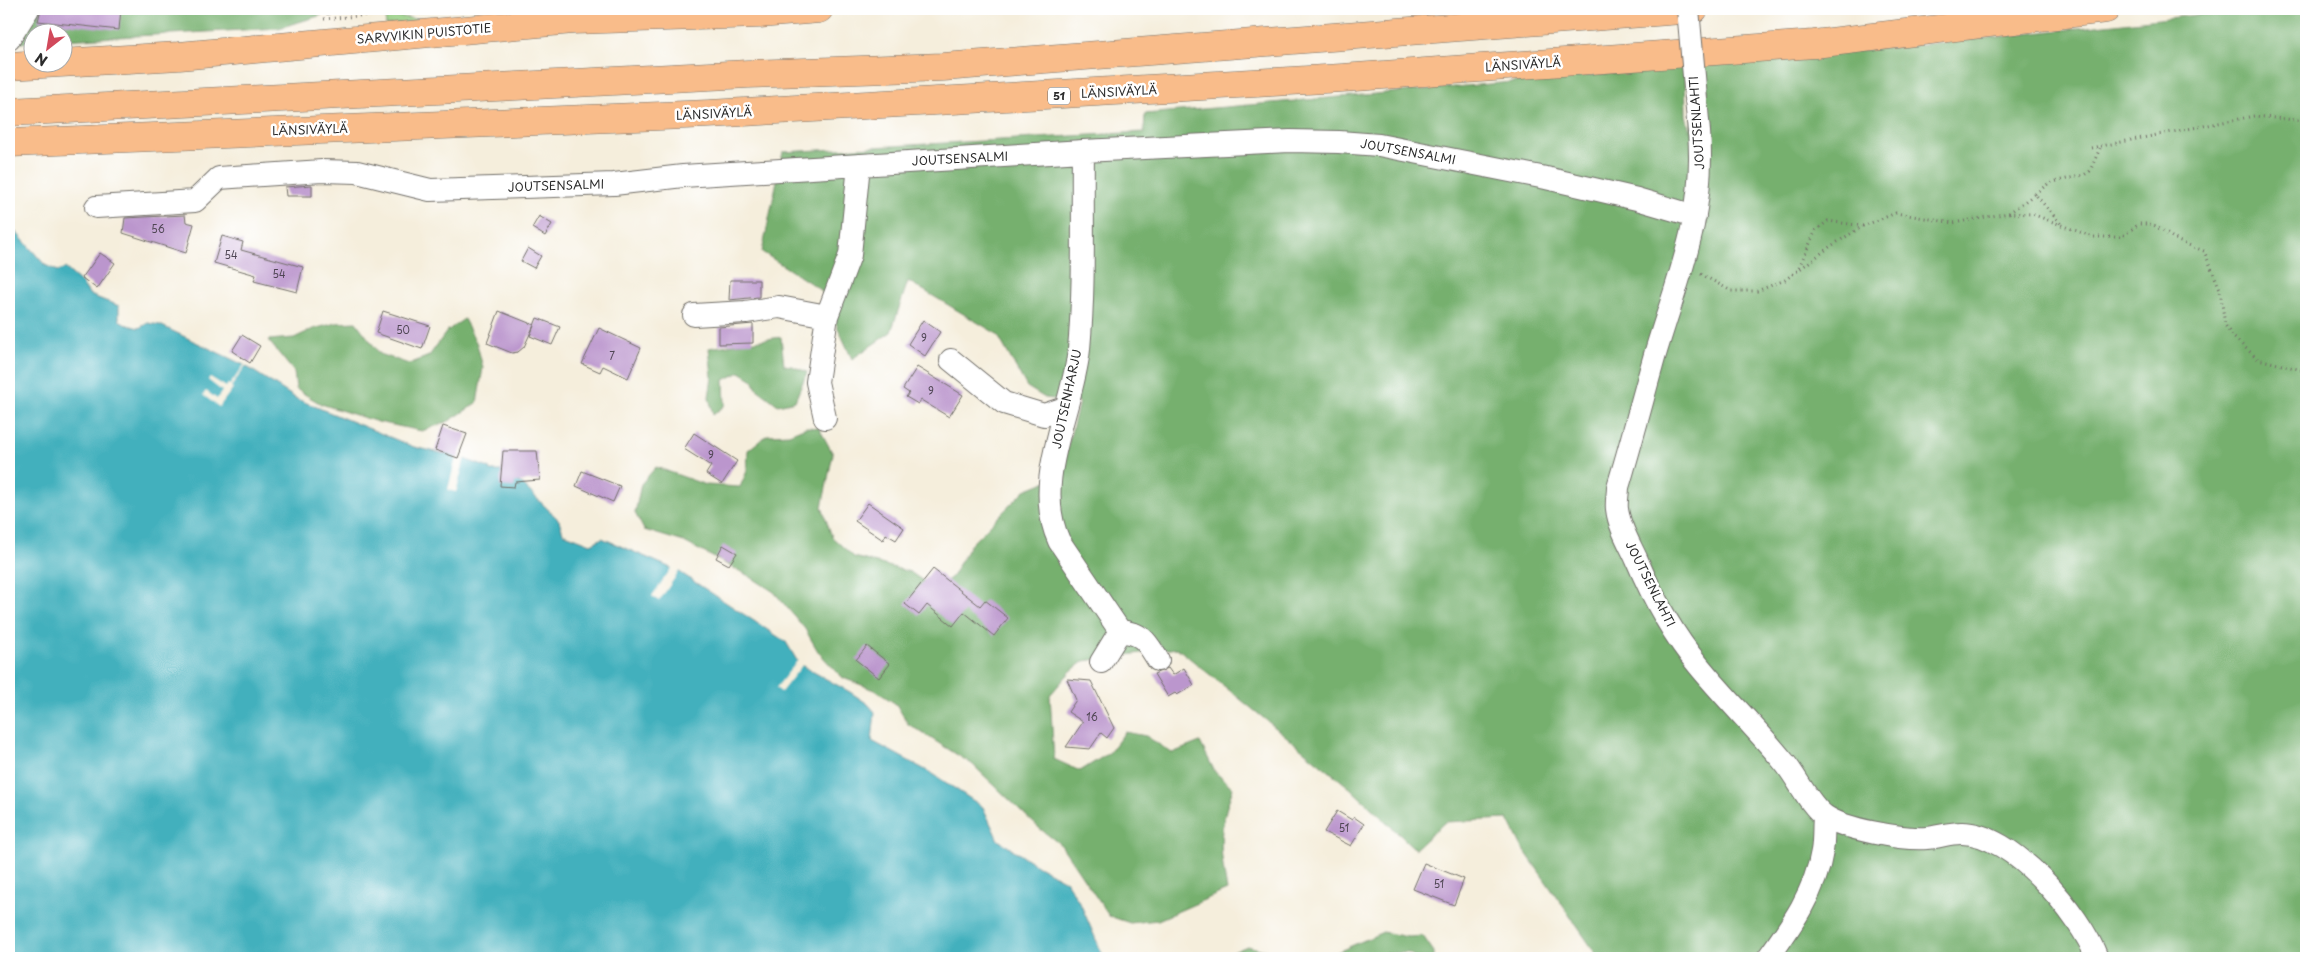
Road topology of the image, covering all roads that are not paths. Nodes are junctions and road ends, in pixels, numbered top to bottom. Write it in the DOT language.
graph roads {
  1 [pos="28,9"];
  2 [pos="818,9"];
  3 [pos="1688,9"];
  4 [pos="1694,9"];
  5 [pos="2106,9"];
  6 [pos="759,11"];
  7 [pos="9,39"];
  8 [pos="19,65"];
  9 [pos="9,112"];
  10 [pos="9,143"];
  11 [pos="1082,151"];
  12 [pos="859,165"];
  13 [pos="96,207"];
  14 [pos="1695,216"];
  15 [pos="694,315"];
  16 [pos="827,316"];
  17 [pos="951,360"];
  18 [pos="1066,408"];
  19 [pos="825,418"];
  20 [pos="1120,631"];
  21 [pos="1158,660"];
  22 [pos="1101,662"];
  23 [pos="1824,816"];
  24 [pos="1768,958"];
  25 [pos="2097,958"];
  1 -- 7 [label="street"];
  2 -- 6 [label="main road, SARVVIKIN PUISTOTIE"];
  3 -- 14 [label="street, JOUTSENLAHTI, bridge"];
  4 -- 9 [label="main road"];
  5 -- 10 [label="main road, LÄNSIVÄYLÄ / 51"];
  6 -- 8 [label="main road, SARVVIKIN PUISTOTIE"];
  11 -- 12 [label="street, JOUTSENSALMI"];
  11 -- 14 [label="street, JOUTSENSALMI"];
  11 -- 18 [label="street, JOUTSENHARJU"];
  12 -- 13 [label="street, JOUTSENSALMI"];
  12 -- 16 [label="street"];
  14 -- 23 [label="street, JOUTSENLAHTI"];
  15 -- 16 [label="street"];
  16 -- 19 [label="street"];
  17 -- 18 [label="street"];
  18 -- 20 [label="street, JOUTSENHARJU"];
  20 -- 21 [label="street"];
  20 -- 22 [label="street"];
  23 -- 24 [label="street"];
  23 -- 25 [label="street, JOUTSENLAHTI"];
}
